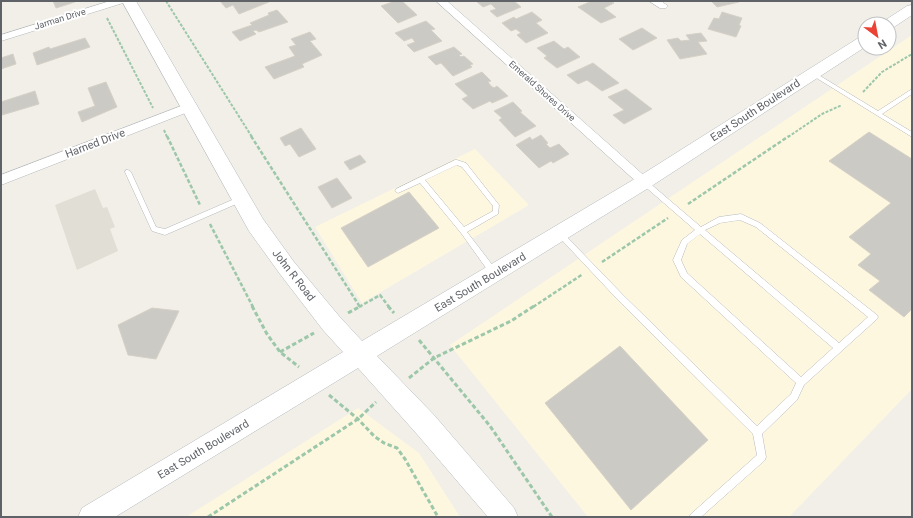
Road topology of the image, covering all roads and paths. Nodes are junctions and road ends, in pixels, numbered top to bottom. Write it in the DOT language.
graph roads {
  1 [pos="120,1"];
  2 [pos="129,1"];
  3 [pos="166,1"];
  4 [pos="441,1"];
  5 [pos="912,10"];
  6 [pos="105,13"];
  7 [pos="897,19"];
  8 [pos="1,38"];
  9 [pos="857,45"];
  10 [pos="912,54"];
  11 [pos="812,73"];
  12 [pos="910,94"];
  13 [pos="859,96"];
  14 [pos="843,105"];
  15 [pos="189,107"];
  16 [pos="154,110"];
  17 [pos="878,114"];
  18 [pos="163,128"];
  19 [pos="912,135"];
  20 [pos="128,172"];
  21 [pos="1,180"];
  22 [pos="421,180"];
  23 [pos="644,182"];
  24 [pos="398,191"];
  25 [pos="241,199"];
  26 [pos="686,205"];
  27 [pos="205,216"];
  28 [pos="671,216"];
  29 [pos="700,230"];
  30 [pos="463,231"];
  31 [pos="559,234"];
  32 [pos="602,262"];
  33 [pos="494,273"];
  34 [pos="584,274"];
  35 [pos="360,307"];
  36 [pos="389,308"];
  37 [pos="353,311"];
  38 [pos="301,341"];
  39 [pos="425,347"];
  40 [pos="839,348"];
  41 [pos="280,352"];
  42 [pos="361,354"];
  43 [pos="434,358"];
  44 [pos="294,363"];
  45 [pos="422,367"];
  46 [pos="801,382"];
  47 [pos="337,403"];
  48 [pos="372,405"];
  49 [pos="358,419"];
  50 [pos="757,432"];
  51 [pos="91,517"];
  52 [pos="208,517"];
  53 [pos="438,517"];
  54 [pos="504,517"];
  55 [pos="552,517"];
  56 [pos="694,517"];
  1 -- 8 [label="street, Jarman Drive"];
  2 -- 15 [label="street, John R Road"];
  3 -- 35 [label="path"];
  4 -- 23 [label="street, Emerald Shores Drive"];
  5 -- 7 [label="street"];
  6 -- 16 [label="path"];
  9 -- 11 [label="street, East South Boulevard"];
  10 -- 13 [label="path"];
  11 -- 17 [label="lane"];
  11 -- 23 [label="street, East South Boulevard"];
  12 -- 17 [label="lane"];
  14 -- 26 [label="path"];
  15 -- 21 [label="street, Harned Drive"];
  15 -- 25 [label="street, John R Road"];
  17 -- 19 [label="lane"];
  18 -- 27 [label="path"];
  20 -- 27 [label="lane"];
  22 -- 24 [label="lane"];
  22 -- 30 [label="lane"];
  22 -- 30 [label="lane"];
  23 -- 29 [label="lane"];
  23 -- 31 [label="street, East South Boulevard"];
  25 -- 27 [label="lane"];
  25 -- 42 [label="street, John R Road"];
  27 -- 41 [label="path"];
  28 -- 32 [label="path"];
  29 -- 40 [label="lane"];
  29 -- 40 [label="lane"];
  29 -- 46 [label="lane"];
  30 -- 33 [label="lane"];
  31 -- 33 [label="street, East South Boulevard"];
  31 -- 50 [label="lane"];
  33 -- 42 [label="street, East South Boulevard"];
  34 -- 43 [label="path"];
  35 -- 36 [label="path"];
  35 -- 37 [label="path"];
  38 -- 41 [label="path"];
  39 -- 43 [label="path"];
  40 -- 46 [label="lane"];
  41 -- 44 [label="path"];
  42 -- 51 [label="street, East South Boulevard"];
  42 -- 54 [label="street, John R Road"];
  43 -- 45 [label="path"];
  43 -- 55 [label="path"];
  46 -- 50 [label="lane"];
  47 -- 49 [label="path"];
  48 -- 49 [label="path"];
  49 -- 52 [label="path"];
  49 -- 53 [label="path"];
  50 -- 56 [label="lane"];
}
